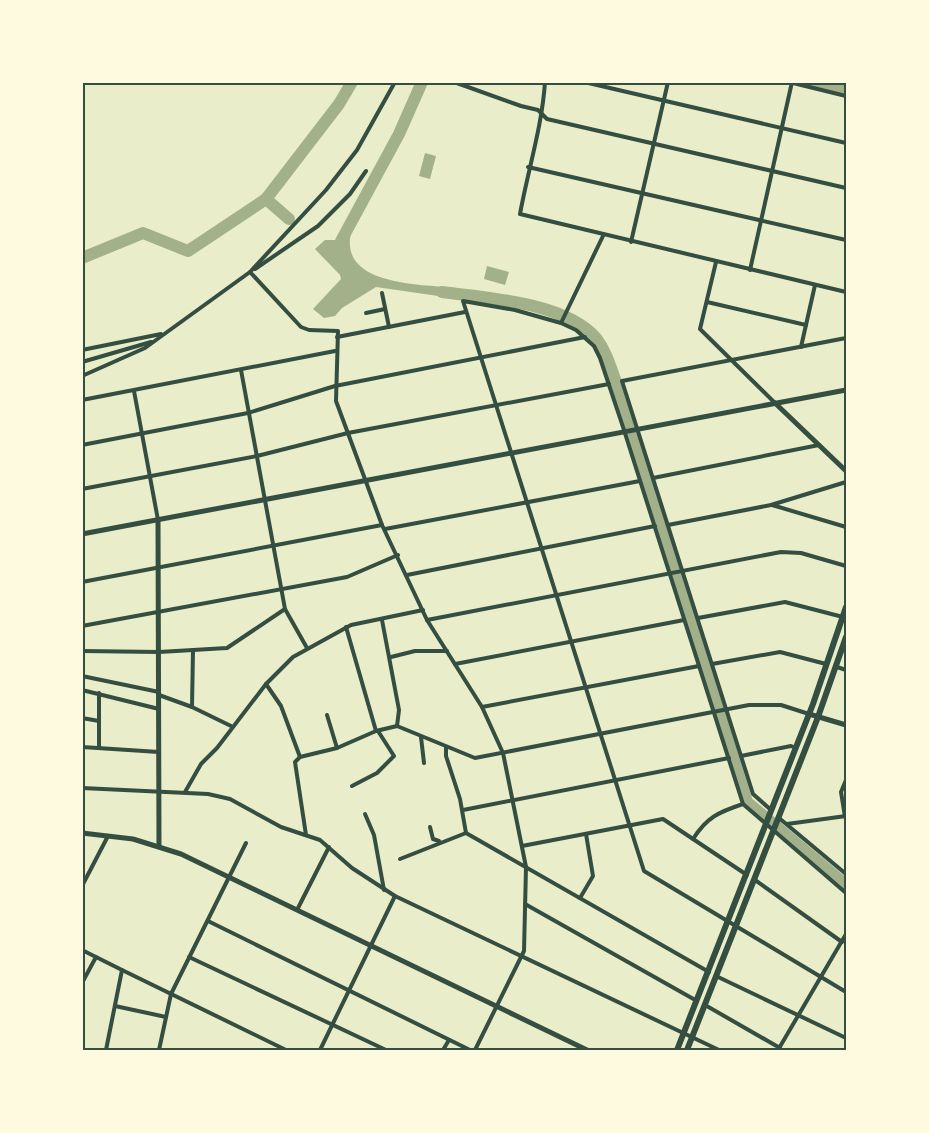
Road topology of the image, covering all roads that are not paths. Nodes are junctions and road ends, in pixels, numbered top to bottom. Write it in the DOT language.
graph roads {
  1 [pos="395,82"];
  2 [pos="454,82"];
  3 [pos="544,82"];
  4 [pos="584,82"];
  5 [pos="668,82"];
  6 [pos="791,83"];
  7 [pos="846,96"];
  8 [pos="664,102"];
  9 [pos="543,112"];
  10 [pos="782,128"];
  11 [pos="846,143"];
  12 [pos="654,144"];
  13 [pos="528,167"];
  14 [pos="366,171"];
  15 [pos="772,171"];
  16 [pos="846,188"];
  17 [pos="642,194"];
  18 [pos="761,220"];
  19 [pos="603,236"];
  20 [pos="846,240"];
  21 [pos="631,242"];
  22 [pos="716,262"];
  23 [pos="750,270"];
  24 [pos="250,272"];
  25 [pos="815,285"];
  26 [pos="846,292"];
  27 [pos="382,293"];
  28 [pos="706,302"];
  29 [pos="385,309"];
  30 [pos="465,312"];
  31 [pos="366,313"];
  32 [pos="561,322"];
  33 [pos="806,325"];
  34 [pos="389,327"];
  35 [pos="162,333"];
  36 [pos="586,337"];
  37 [pos="337,338"];
  38 [pos="846,338"];
  39 [pos="154,341"];
  40 [pos="801,347"];
  41 [pos="82,350"];
  42 [pos="335,351"];
  43 [pos="480,358"];
  44 [pos="733,360"];
  45 [pos="82,362"];
  46 [pos="241,370"];
  47 [pos="82,376"];
  48 [pos="609,384"];
  49 [pos="335,386"];
  50 [pos="846,390"];
  51 [pos="134,391"];
  52 [pos="82,400"];
  53 [pos="776,403"];
  54 [pos="495,405"];
  55 [pos="248,413"];
  56 [pos="636,429"];
  57 [pos="626,431"];
  58 [pos="142,433"];
  59 [pos="348,433"];
  60 [pos="82,445"];
  61 [pos="819,445"];
  62 [pos="510,452"];
  63 [pos="257,456"];
  64 [pos="846,471"];
  65 [pos="149,476"];
  66 [pos="653,478"];
  67 [pos="366,480"];
  68 [pos="640,481"];
  69 [pos="846,482"];
  70 [pos="82,489"];
  71 [pos="266,500"];
  72 [pos="526,502"];
  73 [pos="771,505"];
  74 [pos="158,520"];
  75 [pos="668,525"];
  76 [pos="655,526"];
  77 [pos="846,526"];
  78 [pos="384,527"];
  79 [pos="82,534"];
  80 [pos="273,545"];
  81 [pos="541,548"];
  82 [pos="398,555"];
  83 [pos="846,566"];
  84 [pos="158,567"];
  85 [pos="682,571"];
  86 [pos="671,573"];
  87 [pos="407,575"];
  88 [pos="82,582"];
  89 [pos="281,588"];
  90 [pos="555,595"];
  91 [pos="846,607"];
  92 [pos="285,609"];
  93 [pos="423,610"];
  94 [pos="158,611"];
  95 [pos="844,617"];
  96 [pos="698,618"];
  97 [pos="382,620"];
  98 [pos="427,620"];
  99 [pos="684,620"];
  100 [pos="82,626"];
  101 [pos="346,627"];
  102 [pos="846,638"];
  103 [pos="570,642"];
  104 [pos="308,648"];
  105 [pos="193,650"];
  106 [pos="82,651"];
  107 [pos="447,651"];
  108 [pos="159,652"];
  109 [pos="391,657"];
  110 [pos="455,664"];
  111 [pos="712,664"];
  112 [pos="828,665"];
  113 [pos="699,666"];
  114 [pos="837,667"];
  115 [pos="846,670"];
  116 [pos="82,676"];
  117 [pos="266,684"];
  118 [pos="585,688"];
  119 [pos="82,690"];
  120 [pos="99,693"];
  121 [pos="159,694"];
  122 [pos="192,707"];
  123 [pos="482,707"];
  124 [pos="159,709"];
  125 [pos="726,710"];
  126 [pos="715,713"];
  127 [pos="809,714"];
  128 [pos="327,716"];
  129 [pos="818,717"];
  130 [pos="82,718"];
  131 [pos="99,720"];
  132 [pos="846,725"];
  133 [pos="231,726"];
  134 [pos="397,726"];
  135 [pos="377,731"];
  136 [pos="600,735"];
  137 [pos="421,737"];
  138 [pos="82,747"];
  139 [pos="99,748"];
  140 [pos="337,748"];
  141 [pos="446,748"];
  142 [pos="796,748"];
  143 [pos="159,752"];
  144 [pos="503,753"];
  145 [pos="741,756"];
  146 [pos="300,757"];
  147 [pos="729,758"];
  148 [pos="424,763"];
  149 [pos="614,780"];
  150 [pos="846,780"];
  151 [pos="352,786"];
  152 [pos="82,788"];
  153 [pos="160,791"];
  154 [pos="185,792"];
  155 [pos="513,800"];
  156 [pos="743,804"];
  157 [pos="463,810"];
  158 [pos="771,812"];
  159 [pos="365,814"];
  160 [pos="846,816"];
  161 [pos="779,819"];
  162 [pos="767,824"];
  163 [pos="786,824"];
  164 [pos="629,826"];
  165 [pos="430,827"];
  166 [pos="774,830"];
  167 [pos="82,833"];
  168 [pos="466,833"];
  169 [pos="586,834"];
  170 [pos="108,835"];
  171 [pos="306,835"];
  172 [pos="693,839"];
  173 [pos="439,842"];
  174 [pos="246,843"];
  175 [pos="159,846"];
  176 [pos="522,846"];
  177 [pos="329,847"];
  178 [pos="400,859"];
  179 [pos="526,867"];
  180 [pos="846,874"];
  181 [pos="747,875"];
  182 [pos="229,876"];
  183 [pos="754,880"];
  184 [pos="82,886"];
  185 [pos="384,890"];
  186 [pos="846,893"];
  187 [pos="395,896"];
  188 [pos="580,898"];
  189 [pos="525,904"];
  190 [pos="297,910"];
  191 [pos="208,921"];
  192 [pos="728,922"];
  193 [pos="736,927"];
  194 [pos="846,934"];
  195 [pos="842,942"];
  196 [pos="370,946"];
  197 [pos="82,950"];
  198 [pos="522,956"];
  199 [pos="96,957"];
  200 [pos="189,957"];
  201 [pos="122,970"];
  202 [pos="709,972"];
  203 [pos="716,976"];
  204 [pos="821,977"];
  205 [pos="82,982"];
  206 [pos="350,991"];
  207 [pos="846,992"];
  208 [pos="171,994"];
  209 [pos="697,1001"];
  210 [pos="705,1005"];
  211 [pos="115,1006"];
  212 [pos="496,1008"];
  213 [pos="799,1015"];
  214 [pos="166,1017"];
  215 [pos="332,1027"];
  216 [pos="683,1034"];
  217 [pos="692,1037"];
  218 [pos="846,1038"];
  219 [pos="449,1040"];
  220 [pos="779,1049"];
  221 [pos="106,1050"];
  222 [pos="159,1050"];
  223 [pos="285,1050"];
  224 [pos="320,1050"];
  225 [pos="386,1050"];
  226 [pos="443,1050"];
  227 [pos="470,1050"];
  228 [pos="475,1050"];
  229 [pos="587,1050"];
  230 [pos="677,1050"];
  231 [pos="687,1050"];
  232 [pos="719,1050"];
  1 -- 24 [label="street"];
  2 -- 9 [label="street"];
  3 -- 9 [label="street"];
  4 -- 8 [label="street"];
  5 -- 8 [label="street"];
  6 -- 7 [label="street"];
  6 -- 10 [label="street"];
  8 -- 10 [label="street"];
  8 -- 12 [label="street"];
  9 -- 12 [label="street"];
  9 -- 13 [label="street"];
  10 -- 11 [label="street"];
  10 -- 15 [label="street"];
  12 -- 15 [label="street"];
  12 -- 17 [label="street"];
  13 -- 17 [label="street"];
  13 -- 19 [label="street"];
  14 -- 24 [label="street"];
  15 -- 16 [label="street"];
  15 -- 18 [label="street"];
  17 -- 18 [label="street"];
  17 -- 21 [label="street"];
  18 -- 20 [label="street"];
  18 -- 23 [label="street"];
  19 -- 21 [label="street"];
  19 -- 32 [label="street"];
  21 -- 22 [label="street"];
  22 -- 23 [label="street"];
  22 -- 28 [label="street"];
  23 -- 25 [label="street"];
  24 -- 35 [label="street"];
  24 -- 37 [label="street"];
  25 -- 26 [label="street"];
  25 -- 33 [label="street"];
  27 -- 29 [label="street"];
  28 -- 33 [label="street"];
  28 -- 44 [label="street"];
  29 -- 31 [label="street"];
  29 -- 34 [label="street"];
  30 -- 32 [label="street"];
  30 -- 34 [label="street"];
  30 -- 43 [label="street"];
  32 -- 36 [label="street"];
  33 -- 40 [label="street"];
  34 -- 37 [label="street"];
  35 -- 39 [label="street"];
  35 -- 41 [label="street"];
  36 -- 43 [label="street"];
  36 -- 48 [label="street"];
  37 -- 42 [label="street"];
  38 -- 40 [label="street"];
  39 -- 45 [label="street"];
  39 -- 47 [label="street"];
  40 -- 44 [label="street"];
  42 -- 46 [label="street"];
  42 -- 49 [label="street"];
  43 -- 49 [label="street"];
  43 -- 54 [label="street"];
  44 -- 53 [label="street"];
  44 -- 56 [label="street"];
  46 -- 51 [label="street"];
  46 -- 55 [label="street"];
  48 -- 54 [label="street"];
  48 -- 57 [label="street"];
  49 -- 55 [label="street"];
  49 -- 59 [label="street"];
  50 -- 53 [label="street"];
  51 -- 52 [label="street"];
  51 -- 58 [label="street"];
  53 -- 56 [label="street"];
  53 -- 61 [label="street"];
  54 -- 59 [label="street"];
  54 -- 62 [label="street"];
  55 -- 58 [label="street"];
  55 -- 63 [label="street"];
  56 -- 57 [label="street"];
  56 -- 66 [label="street"];
  57 -- 62 [label="street"];
  57 -- 68 [label="street"];
  58 -- 60 [label="street"];
  58 -- 65 [label="street"];
  59 -- 63 [label="street"];
  59 -- 67 [label="street"];
  61 -- 64 [label="street"];
  61 -- 66 [label="street"];
  62 -- 67 [label="street"];
  62 -- 72 [label="street"];
  63 -- 65 [label="street"];
  63 -- 71 [label="street"];
  65 -- 70 [label="street"];
  65 -- 74 [label="street"];
  66 -- 75 [label="street"];
  67 -- 71 [label="street"];
  67 -- 78 [label="street"];
  68 -- 72 [label="street"];
  68 -- 76 [label="street"];
  69 -- 73 [label="street"];
  71 -- 74 [label="street"];
  71 -- 80 [label="street"];
  72 -- 78 [label="street"];
  72 -- 81 [label="street"];
  73 -- 75 [label="street"];
  73 -- 77 [label="street"];
  74 -- 79 [label="street"];
  74 -- 84 [label="street"];
  75 -- 85 [label="street"];
  76 -- 81 [label="street"];
  76 -- 86 [label="street"];
  78 -- 80 [label="street"];
  78 -- 82 [label="street"];
  80 -- 84 [label="street"];
  80 -- 89 [label="street"];
  81 -- 87 [label="street"];
  81 -- 90 [label="street"];
  82 -- 87 [label="street"];
  82 -- 89 [label="street"];
  83 -- 85 [label="street"];
  84 -- 88 [label="street"];
  84 -- 94 [label="street"];
  85 -- 86 [label="street"];
  85 -- 96 [label="street"];
  86 -- 90 [label="street"];
  86 -- 99 [label="street"];
  87 -- 93 [label="street"];
  89 -- 92 [label="street"];
  89 -- 94 [label="street"];
  90 -- 98 [label="street"];
  90 -- 103 [label="street"];
  91 -- 95 [label="main road"];
  92 -- 104 [label="street"];
  92 -- 105 [label="street"];
  93 -- 97 [label="street"];
  93 -- 98 [label="street"];
  94 -- 100 [label="street"];
  94 -- 108 [label="street"];
  95 -- 96 [label="street"];
  95 -- 112 [label="main road"];
  96 -- 111 [label="street"];
  97 -- 101 [label="street"];
  97 -- 109 [label="street"];
  98 -- 107 [label="street"];
  99 -- 103 [label="street"];
  99 -- 113 [label="street"];
  101 -- 104 [label="street"];
  101 -- 135 [label="street"];
  102 -- 114 [label="main road"];
  103 -- 110 [label="street"];
  103 -- 118 [label="street"];
  104 -- 117 [label="street"];
  105 -- 108 [label="street"];
  105 -- 122 [label="street"];
  106 -- 108 [label="street"];
  107 -- 109 [label="street"];
  107 -- 110 [label="street"];
  108 -- 121 [label="street"];
  109 -- 134 [label="street"];
  110 -- 123 [label="street"];
  111 -- 112 [label="street"];
  111 -- 125 [label="street"];
  112 -- 127 [label="main road"];
  113 -- 118 [label="street"];
  113 -- 126 [label="street"];
  114 -- 115 [label="street"];
  114 -- 129 [label="main road"];
  116 -- 121 [label="street"];
  117 -- 133 [label="street"];
  117 -- 146 [label="street"];
  118 -- 123 [label="street"];
  118 -- 136 [label="street"];
  119 -- 120 [label="street"];
  120 -- 124 [label="street"];
  120 -- 131 [label="street"];
  121 -- 122 [label="street"];
  121 -- 124 [label="street"];
  122 -- 133 [label="street"];
  123 -- 144 [label="street"];
  124 -- 143 [label="street"];
  125 -- 126 [label="street"];
  125 -- 127 [label="street"];
  125 -- 145 [label="street"];
  126 -- 136 [label="street"];
  126 -- 147 [label="street"];
  127 -- 129 [label="street"];
  127 -- 142 [label="main road"];
  128 -- 140 [label="street"];
  129 -- 132 [label="street"];
  129 -- 161 [label="main road"];
  130 -- 131 [label="street"];
  131 -- 139 [label="street"];
  133 -- 154 [label="street"];
  134 -- 135 [label="street"];
  134 -- 137 [label="street"];
  135 -- 140 [label="street"];
  135 -- 151 [label="street"];
  136 -- 144 [label="street"];
  136 -- 149 [label="street"];
  137 -- 141 [label="street"];
  137 -- 148 [label="street"];
  138 -- 139 [label="street"];
  139 -- 143 [label="street"];
  140 -- 146 [label="street"];
  141 -- 144 [label="street"];
  141 -- 157 [label="street"];
  142 -- 145 [label="street"];
  142 -- 158 [label="main road"];
  143 -- 153 [label="street"];
  144 -- 155 [label="street"];
  145 -- 158 [label="street"];
  146 -- 171 [label="street"];
  147 -- 149 [label="street"];
  147 -- 156 [label="street"];
  149 -- 155 [label="street"];
  149 -- 164 [label="street"];
  150 -- 160 [label="street"];
  152 -- 153 [label="street"];
  153 -- 154 [label="street"];
  153 -- 175 [label="street"];
  154 -- 171 [label="street"];
  155 -- 157 [label="street"];
  155 -- 176 [label="street"];
  156 -- 162 [label="street"];
  156 -- 172 [label="street"];
  157 -- 168 [label="street"];
  158 -- 162 [label="main road"];
  159 -- 185 [label="street"];
  160 -- 163 [label="street"];
  161 -- 163 [label="street"];
  161 -- 166 [label="main road"];
  162 -- 166 [label="street"];
  162 -- 181 [label="main road"];
  163 -- 180 [label="street"];
  164 -- 169 [label="street"];
  164 -- 172 [label="street"];
  164 -- 192 [label="street"];
  165 -- 173 [label="street"];
  166 -- 183 [label="main road"];
  166 -- 186 [label="street"];
  167 -- 170 [label="street"];
  168 -- 173 [label="street"];
  168 -- 179 [label="street"];
  169 -- 176 [label="street"];
  169 -- 188 [label="street"];
  170 -- 175 [label="street"];
  170 -- 184 [label="street"];
  171 -- 177 [label="street"];
  172 -- 181 [label="street"];
  173 -- 178 [label="street"];
  174 -- 182 [label="street"];
  175 -- 182 [label="street"];
  176 -- 179 [label="street"];
  177 -- 185 [label="street"];
  177 -- 190 [label="street"];
  179 -- 188 [label="street"];
  179 -- 189 [label="street"];
  181 -- 192 [label="main road"];
  182 -- 190 [label="street"];
  182 -- 191 [label="street"];
  183 -- 193 [label="main road"];
  183 -- 195 [label="street"];
  185 -- 187 [label="street"];
  187 -- 196 [label="street"];
  187 -- 198 [label="street"];
  188 -- 202 [label="street"];
  189 -- 198 [label="street"];
  189 -- 209 [label="street"];
  190 -- 196 [label="street"];
  191 -- 200 [label="street"];
  191 -- 206 [label="street"];
  192 -- 193 [label="street"];
  192 -- 202 [label="main road"];
  193 -- 203 [label="main road"];
  193 -- 204 [label="street"];
  194 -- 195 [label="street"];
  195 -- 204 [label="street"];
  196 -- 206 [label="street"];
  196 -- 212 [label="street"];
  197 -- 199 [label="street"];
  198 -- 212 [label="street"];
  198 -- 216 [label="street"];
  199 -- 201 [label="street"];
  199 -- 205 [label="street"];
  200 -- 208 [label="street"];
  200 -- 215 [label="street"];
  201 -- 208 [label="street"];
  201 -- 211 [label="street"];
  202 -- 209 [label="main road"];
  203 -- 210 [label="main road"];
  203 -- 213 [label="street"];
  204 -- 207 [label="street"];
  204 -- 213 [label="street"];
  206 -- 215 [label="street"];
  206 -- 219 [label="street"];
  208 -- 214 [label="street"];
  208 -- 223 [label="street"];
  209 -- 216 [label="main road"];
  210 -- 217 [label="main road"];
  210 -- 220 [label="street"];
  211 -- 214 [label="street"];
  211 -- 221 [label="street"];
  212 -- 228 [label="street"];
  212 -- 229 [label="street"];
  213 -- 218 [label="street"];
  213 -- 220 [label="street"];
  214 -- 222 [label="street"];
  215 -- 224 [label="street"];
  215 -- 225 [label="street"];
  216 -- 217 [label="street"];
  216 -- 230 [label="main road"];
  217 -- 231 [label="main road"];
  217 -- 232 [label="street"];
  219 -- 226 [label="street"];
  219 -- 227 [label="street"];
}
